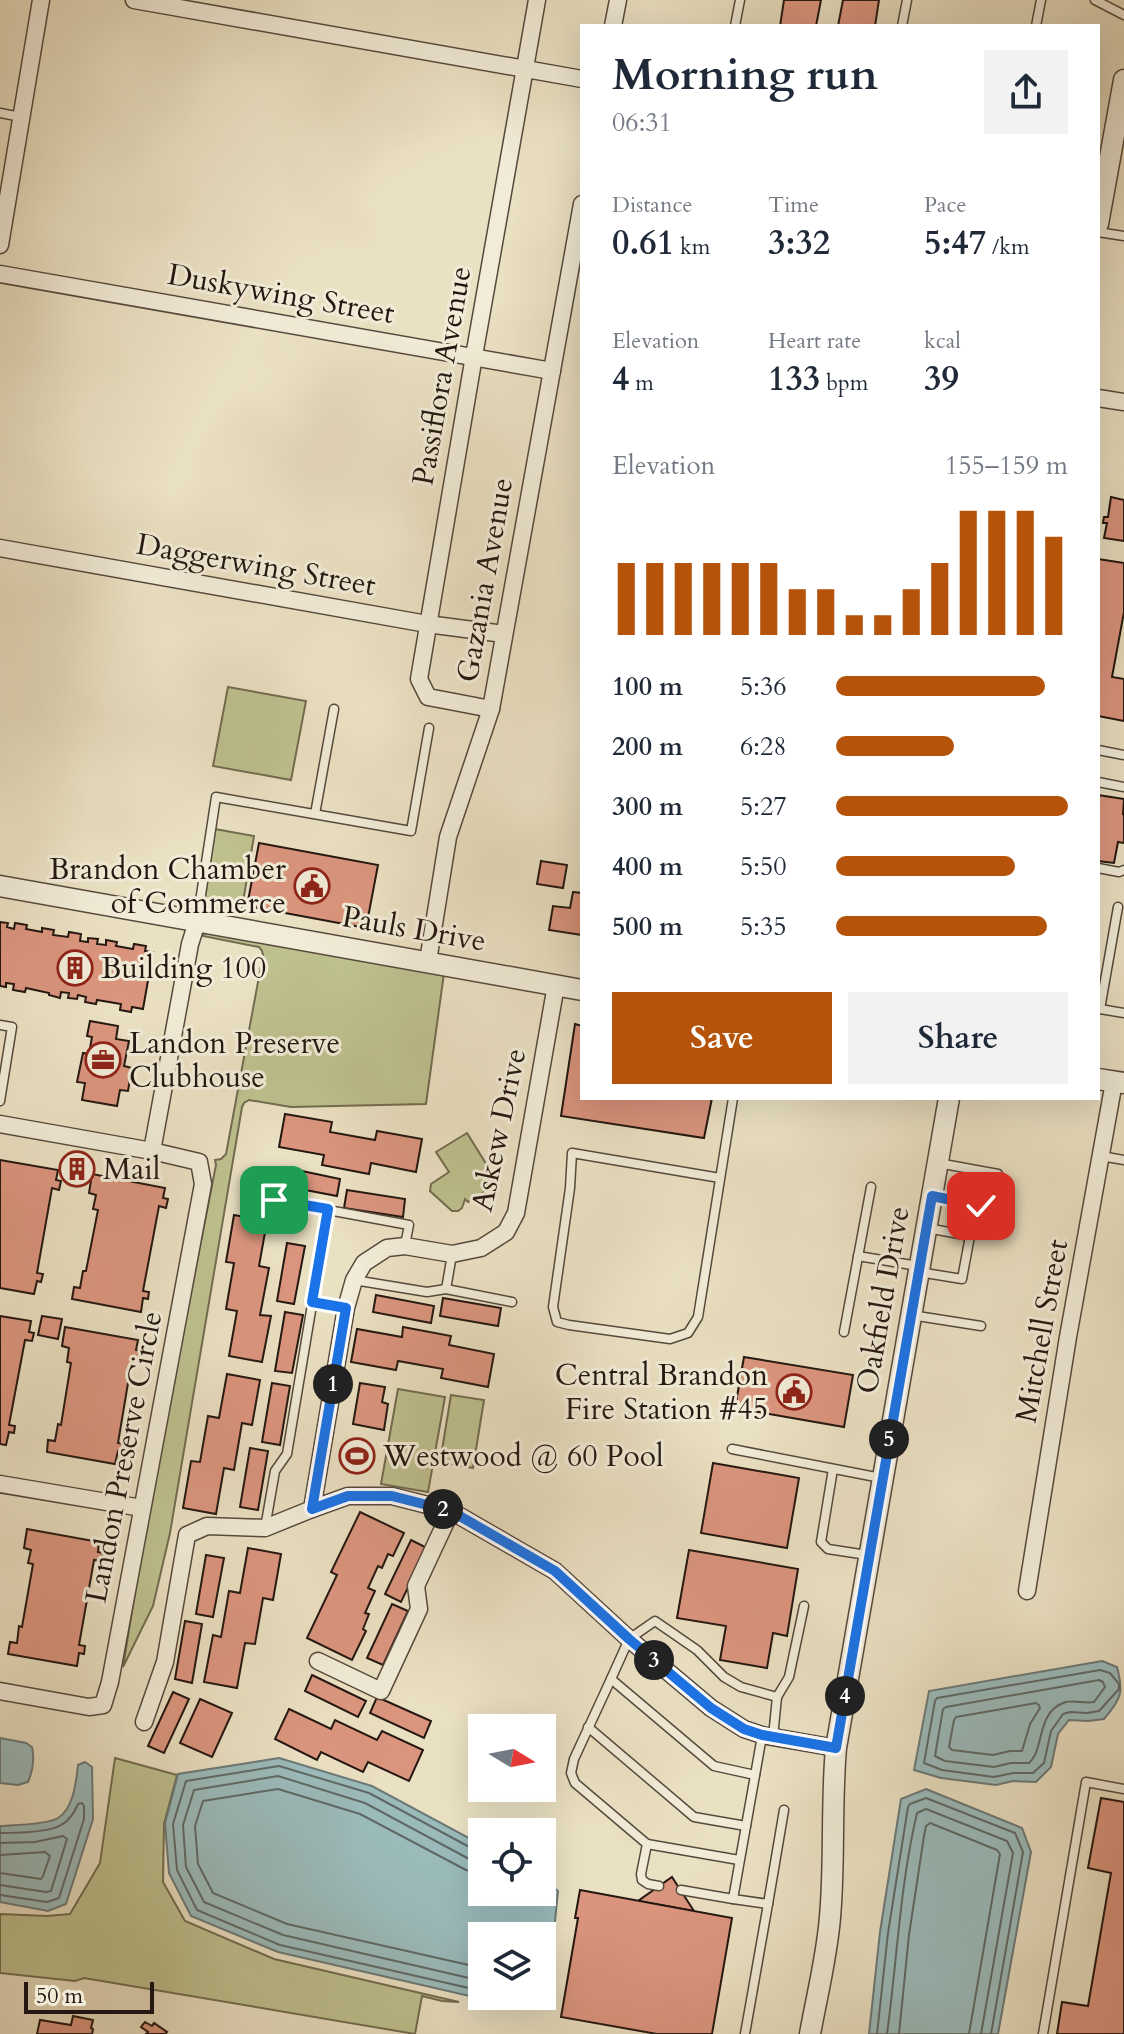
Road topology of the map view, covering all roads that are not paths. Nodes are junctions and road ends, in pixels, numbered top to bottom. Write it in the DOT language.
graph roads {
  1 [pos="41,0"];
  2 [pos="134,0"];
  3 [pos="537,0"];
  4 [pos="618,0"];
  5 [pos="740,0"];
  6 [pos="907,0"];
  7 [pos="1041,0"];
  8 [pos="1095,0"];
  9 [pos="1124,15"];
  10 [pos="613,24"];
  11 [pos="735,24"];
  12 [pos="902,24"];
  13 [pos="1036,24"];
  14 [pos="525,68"];
  15 [pos="580,79"];
  16 [pos="1124,80"];
  17 [pos="0,113"];
  18 [pos="21,117"];
  19 [pos="1100,213"];
  20 [pos="580,215"];
  21 [pos="1100,232"];
  22 [pos="1124,236"];
  23 [pos="0,245"];
  24 [pos="0,274"];
  25 [pos="474,356"];
  26 [pos="552,371"];
  27 [pos="1100,398"];
  28 [pos="1124,402"];
  29 [pos="0,548"];
  30 [pos="427,624"];
  31 [pos="504,634"];
  32 [pos="334,709"];
  33 [pos="491,709"];
  34 [pos="429,728"];
  35 [pos="1100,750"];
  36 [pos="1124,755"];
  37 [pos="1100,782"];
  38 [pos="1124,787"];
  39 [pos="315,814"];
  40 [pos="1100,868"];
  41 [pos="1124,870"];
  42 [pos="0,886"];
  43 [pos="1118,907"];
  44 [pos="197,922"];
  45 [pos="428,961"];
  46 [pos="556,985"];
  47 [pos="580,990"];
  48 [pos="1124,1013"];
  49 [pos="0,1025"];
  50 [pos="1112,1081"];
  51 [pos="733,1100"];
  52 [pos="949,1100"];
  53 [pos="0,1101"];
  54 [pos="0,1124"];
  55 [pos="152,1151"];
  56 [pos="1101,1156"];
  57 [pos="1124,1160"];
  58 [pos="937,1163"];
  59 [pos="720,1178"];
  60 [pos="871,1187"];
  61 [pos="932,1196"];
  62 [pos="274,1200"];
  63 [pos="328,1209"];
  64 [pos="926,1228"];
  65 [pos="405,1246"];
  66 [pos="452,1254"];
  67 [pos="858,1256"];
  68 [pos="919,1269"];
  69 [pos="354,1280"];
  70 [pos="446,1289"];
  71 [pos="312,1302"];
  72 [pos="512,1302"];
  73 [pos="346,1308"];
  74 [pos="911,1315"];
  75 [pos="981,1326"];
  76 [pos="844,1332"];
  77 [pos="732,1449"];
  78 [pos="833,1469"];
  79 [pos="882,1478"];
  80 [pos="0,1484"];
  81 [pos="142,1508"];
  82 [pos="312,1509"];
  83 [pos="451,1511"];
  84 [pos="265,1528"];
  85 [pos="869,1556"];
  86 [pos="1027,1591"];
  87 [pos="804,1606"];
  88 [pos="629,1639"];
  89 [pos="318,1661"];
  90 [pos="611,1679"];
  91 [pos="0,1691"];
  92 [pos="777,1697"];
  93 [pos="144,1722"];
  94 [pos="588,1727"];
  95 [pos="767,1736"];
  96 [pos="836,1748"];
  97 [pos="755,1775"];
  98 [pos="1124,1789"];
  99 [pos="784,1810"];
  100 [pos="746,1826"];
  101 [pos="647,1844"];
  102 [pos="739,1860"];
  103 [pos="659,1886"];
  104 [pos="681,1890"];
  105 [pos="733,1899"];
  106 [pos="768,1904"];
  107 [pos="745,2034"];
  108 [pos="810,2034"];
  109 [pos="1043,2034"];
  1 -- 18 [label="street"];
  2 -- 14 [label="street"];
  3 -- 14 [label="street, Passiflora Avenue"];
  4 -- 10 [label="street"];
  5 -- 11 [label="lane"];
  6 -- 12 [label="lane"];
  7 -- 13 [label="lane"];
  8 -- 9 [label="lane"];
  14 -- 15 [label="street"];
  14 -- 25 [label="street, Passiflora Avenue"];
  16 -- 19 [label="street"];
  17 -- 18 [label="lane"];
  18 -- 23 [label="street"];
  20 -- 26 [label="street, Gazania Avenue"];
  21 -- 22 [label="lane"];
  24 -- 25 [label="street, Duskywing Street"];
  25 -- 26 [label="street, Duskywing Street"];
  25 -- 30 [label="street, Passiflora Avenue"];
  26 -- 31 [label="street, Gazania Avenue"];
  27 -- 28 [label="street"];
  29 -- 30 [label="street, Daggerwing Street"];
  30 -- 31 [label="street, Daggerwing Street"];
  30 -- 33 [label="street, Passiflora Avenue"];
  31 -- 33 [label="street, Gazania Avenue"];
  32 -- 39 [label="lane"];
  33 -- 45 [label="street, Gazania Avenue"];
  34 -- 39 [label="lane"];
  35 -- 36 [label="lane"];
  37 -- 38 [label="lane"];
  39 -- 44 [label="lane"];
  40 -- 41 [label="lane"];
  42 -- 44 [label="street, Pauls Drive"];
  43 -- 48 [label="lane"];
  44 -- 45 [label="street, Pauls Drive"];
  44 -- 55 [label="street"];
  45 -- 46 [label="street, Pauls Drive"];
  46 -- 47 [label="street, Pauls Drive"];
  46 -- 66 [label="street, Askew Drive"];
  49 -- 53 [label="lane"];
  50 -- 56 [label="street, Mitchell Street"];
  51 -- 59 [label="lane"];
  52 -- 58 [label="street, Oakfield Drive"];
  54 -- 55 [label="street, Landon Preserve Circle"];
  55 -- 81 [label="street, Landon Preserve Circle"];
  56 -- 57 [label="lane"];
  56 -- 86 [label="street, Mitchell Street"];
  58 -- 61 [label="street, Oakfield Drive"];
  58 -- 61 [label="lane"];
  59 -- 59 [label="lane"];
  60 -- 67 [label="lane"];
  61 -- 64 [label="street, Oakfield Drive"];
  62 -- 63 [label="lane"];
  63 -- 65 [label="lane"];
  63 -- 71 [label="lane"];
  64 -- 68 [label="street, Oakfield Drive"];
  64 -- 68 [label="lane"];
  65 -- 66 [label="street, Askew Drive"];
  65 -- 69 [label="street"];
  66 -- 70 [label="lane"];
  67 -- 68 [label="lane"];
  67 -- 76 [label="lane"];
  68 -- 74 [label="street, Oakfield Drive"];
  69 -- 70 [label="lane"];
  69 -- 73 [label="street"];
  70 -- 72 [label="lane"];
  71 -- 73 [label="lane"];
  71 -- 84 [label="lane"];
  73 -- 82 [label="street"];
  74 -- 75 [label="lane"];
  74 -- 79 [label="street, Oakfield Drive"];
  77 -- 78 [label="lane"];
  78 -- 79 [label="lane"];
  78 -- 85 [label="lane"];
  79 -- 85 [label="street, Oakfield Drive"];
  80 -- 81 [label="street"];
  81 -- 91 [label="street, Landon Preserve Circle"];
  82 -- 83 [label="street"];
  82 -- 84 [label="street"];
  83 -- 88 [label="street"];
  83 -- 89 [label="street"];
  84 -- 93 [label="street"];
  85 -- 96 [label="street, Oakfield Drive"];
  87 -- 92 [label="lane"];
  88 -- 90 [label="lane"];
  88 -- 92 [label="lane"];
  88 -- 95 [label="street"];
  90 -- 94 [label="lane"];
  90 -- 97 [label="lane"];
  92 -- 95 [label="lane"];
  94 -- 100 [label="lane"];
  94 -- 101 [label="lane"];
  95 -- 96 [label="street"];
  95 -- 97 [label="lane"];
  96 -- 108 [label="street, Oakfield Drive"];
  97 -- 100 [label="lane"];
  98 -- 109 [label="lane"];
  99 -- 106 [label="lane"];
  100 -- 102 [label="lane"];
  101 -- 102 [label="lane"];
  101 -- 103 [label="lane"];
  102 -- 105 [label="lane"];
  104 -- 105 [label="lane"];
  105 -- 106 [label="lane"];
  106 -- 107 [label="lane"];
}
